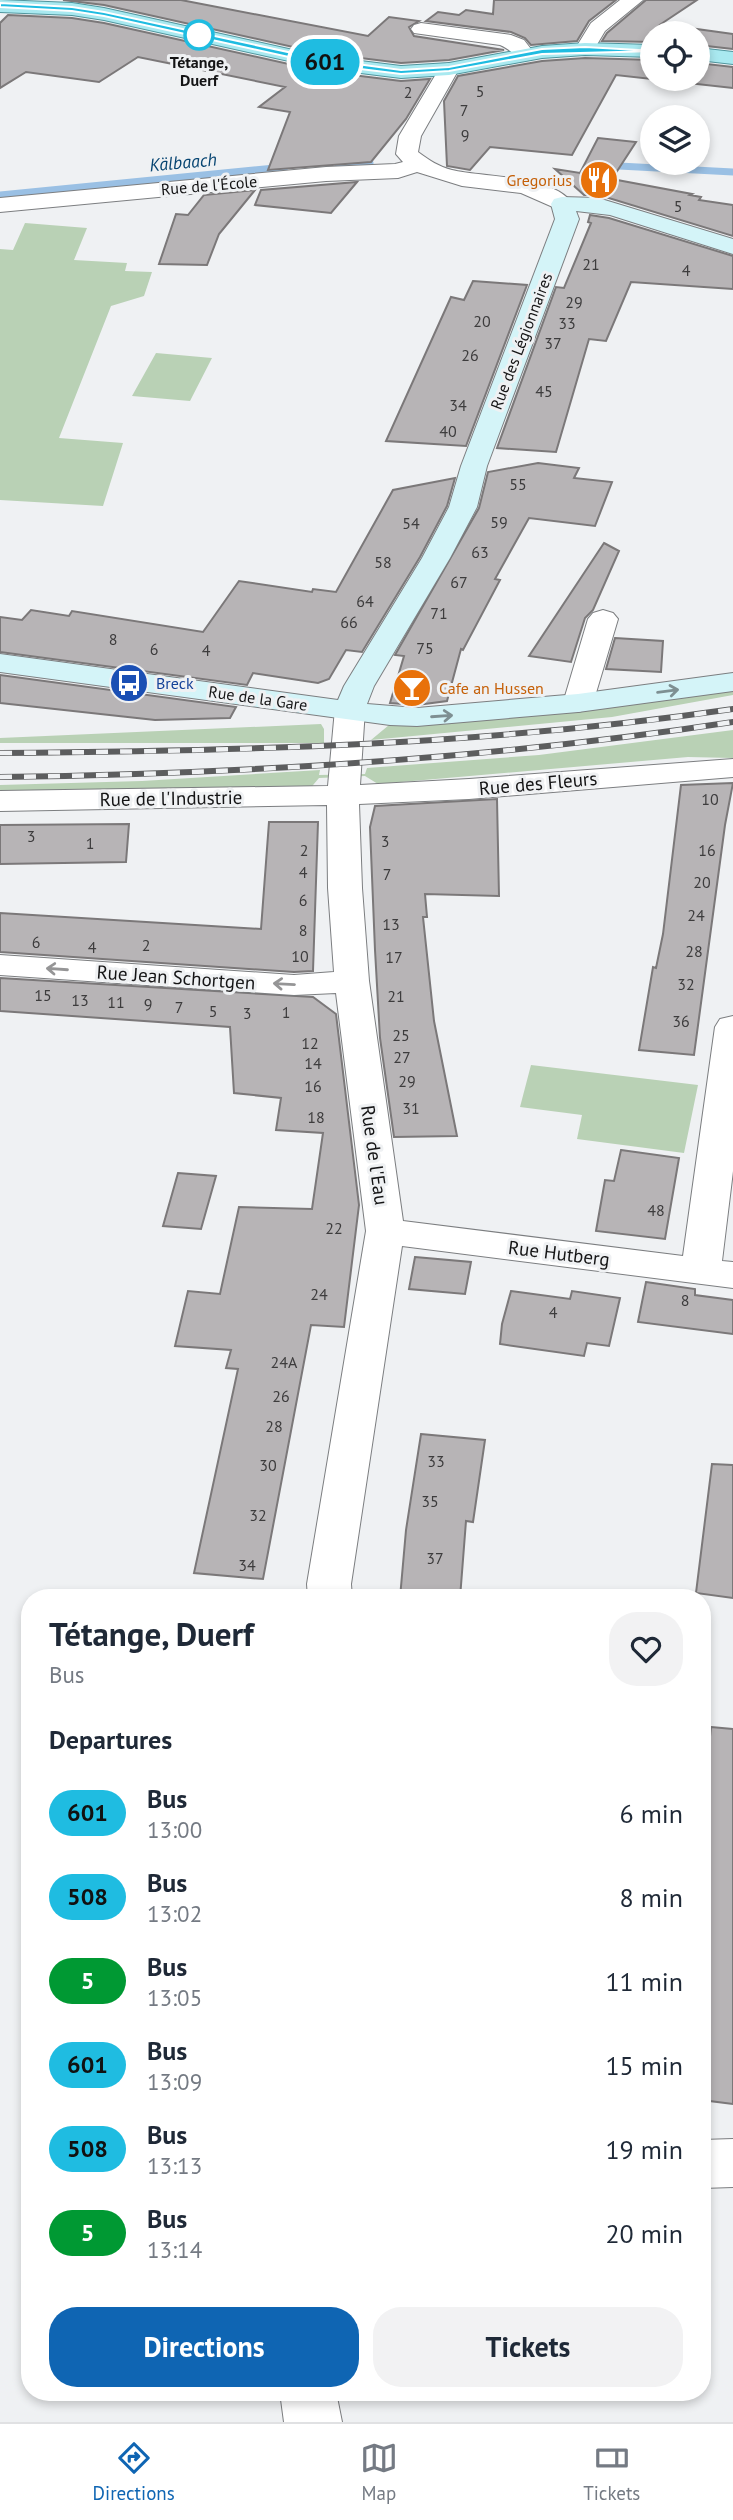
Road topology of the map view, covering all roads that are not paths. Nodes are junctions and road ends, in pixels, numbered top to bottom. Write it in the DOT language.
graph roads {
  1 [pos="633,0"];
  2 [pos="37,3"];
  3 [pos="0,6"];
  4 [pos="421,29"];
  5 [pos="585,49"];
  6 [pos="640,51"];
  7 [pos="524,53"];
  8 [pos="710,55"];
  9 [pos="733,58"];
  10 [pos="449,69"];
  11 [pos="418,164"];
  12 [pos="562,204"];
  13 [pos="0,205"];
  14 [pos="733,247"];
  15 [pos="603,619"];
  16 [pos="0,663"];
  17 [pos="733,682"];
  18 [pos="578,703"];
  19 [pos="350,709"];
  20 [pos="733,768"];
  21 [pos="343,795"];
  22 [pos="0,801"];
  23 [pos="0,965"];
  24 [pos="352,981"];
  25 [pos="733,1027"];
  26 [pos="386,1231"];
  27 [pos="717,1273"];
  28 [pos="329,1589"];
  29 [pos="733,2163"];
  30 [pos="711,2164"];
  31 [pos="310,2401"];
  32 [pos="313,2422"];
  1 -- 5 [label="street"];
  2 -- 3 [label="main road"];
  2 -- 10 [label="main road"];
  4 -- 7 [label="street"];
  5 -- 6 [label="main road"];
  5 -- 7 [label="main road"];
  7 -- 10 [label="main road"];
  8 -- 9 [label="main road"];
  10 -- 11 [label="street"];
  11 -- 12 [label="street"];
  11 -- 13 [label="street, Rue de l'École"];
  12 -- 14 [label="street"];
  12 -- 19 [label="street, Rue des Légionnaires"];
  15 -- 18 [label="street"];
  16 -- 19 [label="street, Rue de la Gare"];
  18 -- 17 [label="street, Rue de la Gare, one-way"];
  19 -- 18 [label="street, Rue de la Gare, one-way"];
  19 -- 21 [label="street, Rue de l'Eau"];
  20 -- 21 [label="street, Rue des Fleurs"];
  21 -- 22 [label="street, Rue de l'Industrie"];
  21 -- 24 [label="street, Rue de l'Eau"];
  24 -- 23 [label="street, Rue Jean Schortgen, one-way"];
  24 -- 26 [label="street, Rue de l'Eau"];
  25 -- 27 [label="street"];
  26 -- 27 [label="street, Rue Hutberg"];
  26 -- 28 [label="street, Rue de l'Eau"];
  29 -- 30 [label="street"];
  31 -- 32 [label="street"];
}
